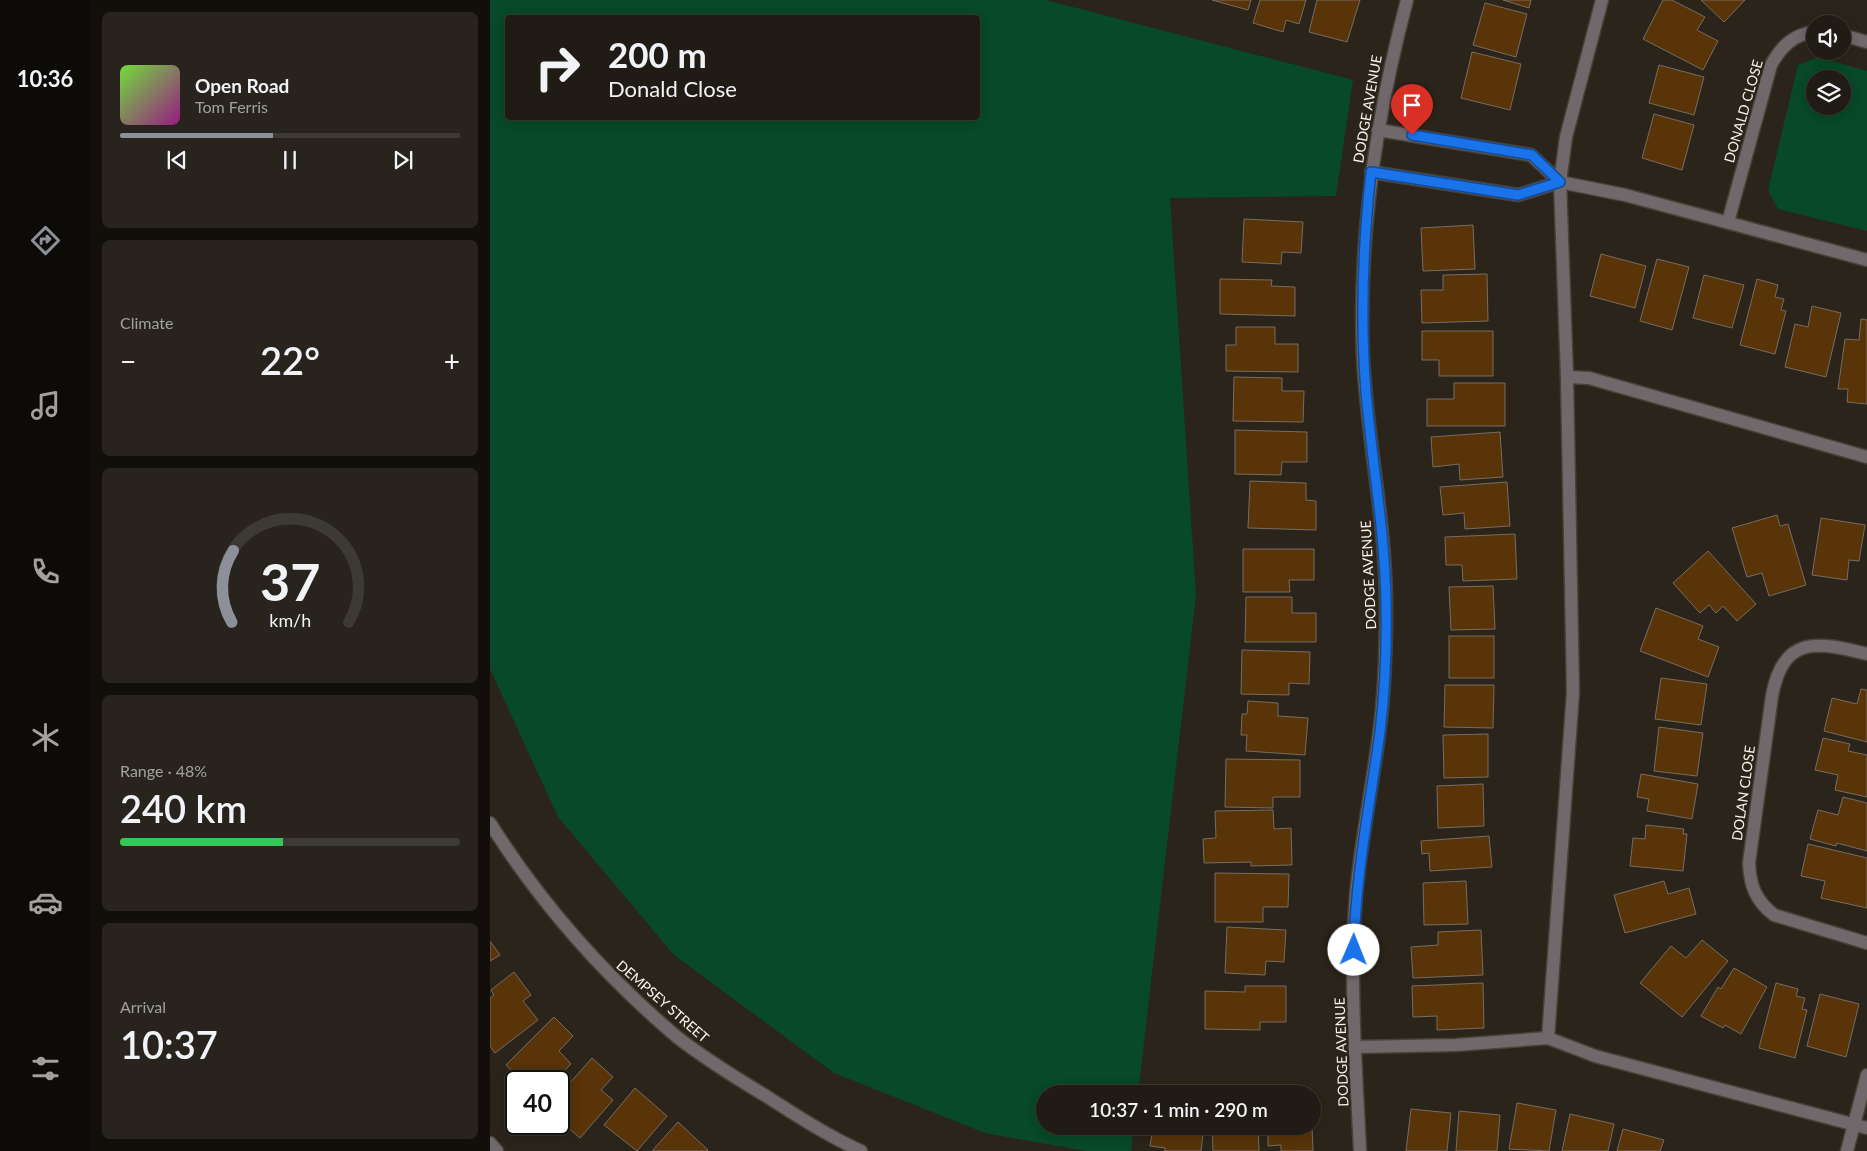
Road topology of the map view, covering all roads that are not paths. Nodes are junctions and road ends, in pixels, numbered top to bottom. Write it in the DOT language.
graph roads {
  1 [pos="1407,0"];
  2 [pos="1602,0"];
  3 [pos="1806,34"];
  4 [pos="1851,38"];
  5 [pos="1867,42"];
  6 [pos="1378,130"];
  7 [pos="1371,172"];
  8 [pos="1560,182"];
  9 [pos="1728,222"];
  10 [pos="1867,260"];
  11 [pos="1567,377"];
  12 [pos="1867,457"];
  13 [pos="1867,654"];
  14 [pos="490,823"];
  15 [pos="1867,943"];
  16 [pos="1548,1038"];
  17 [pos="1356,1048"];
  18 [pos="1867,1075"];
  19 [pos="1854,1124"];
  20 [pos="1867,1128"];
  21 [pos="490,1143"];
  22 [pos="842,1147"];
  23 [pos="497,1151"];
  24 [pos="862,1151"];
  25 [pos="1360,1151"];
  26 [pos="1847,1151"];
  1 -- 6 [label="street, DODGE AVENUE"];
  2 -- 8 [label="street"];
  3 -- 9 [label="street, DONALD CLOSE"];
  4 -- 5 [label="street"];
  6 -- 7 [label="street, DODGE AVENUE"];
  6 -- 8 [label="street"];
  7 -- 8 [label="street"];
  7 -- 17 [label="street, DODGE AVENUE"];
  8 -- 9 [label="street"];
  8 -- 11 [label="street"];
  9 -- 10 [label="street"];
  11 -- 12 [label="street"];
  11 -- 16 [label="street"];
  13 -- 15 [label="street, DOLAN CLOSE"];
  14 -- 22 [label="street, DEMPSEY STREET"];
  16 -- 17 [label="street"];
  16 -- 19 [label="street"];
  17 -- 25 [label="street, DODGE AVENUE"];
  18 -- 19 [label="street"];
  19 -- 20 [label="street"];
  19 -- 26 [label="street"];
  21 -- 23 [label="street"];
  22 -- 24 [label="street, DEMPSEY STREET"];
}
